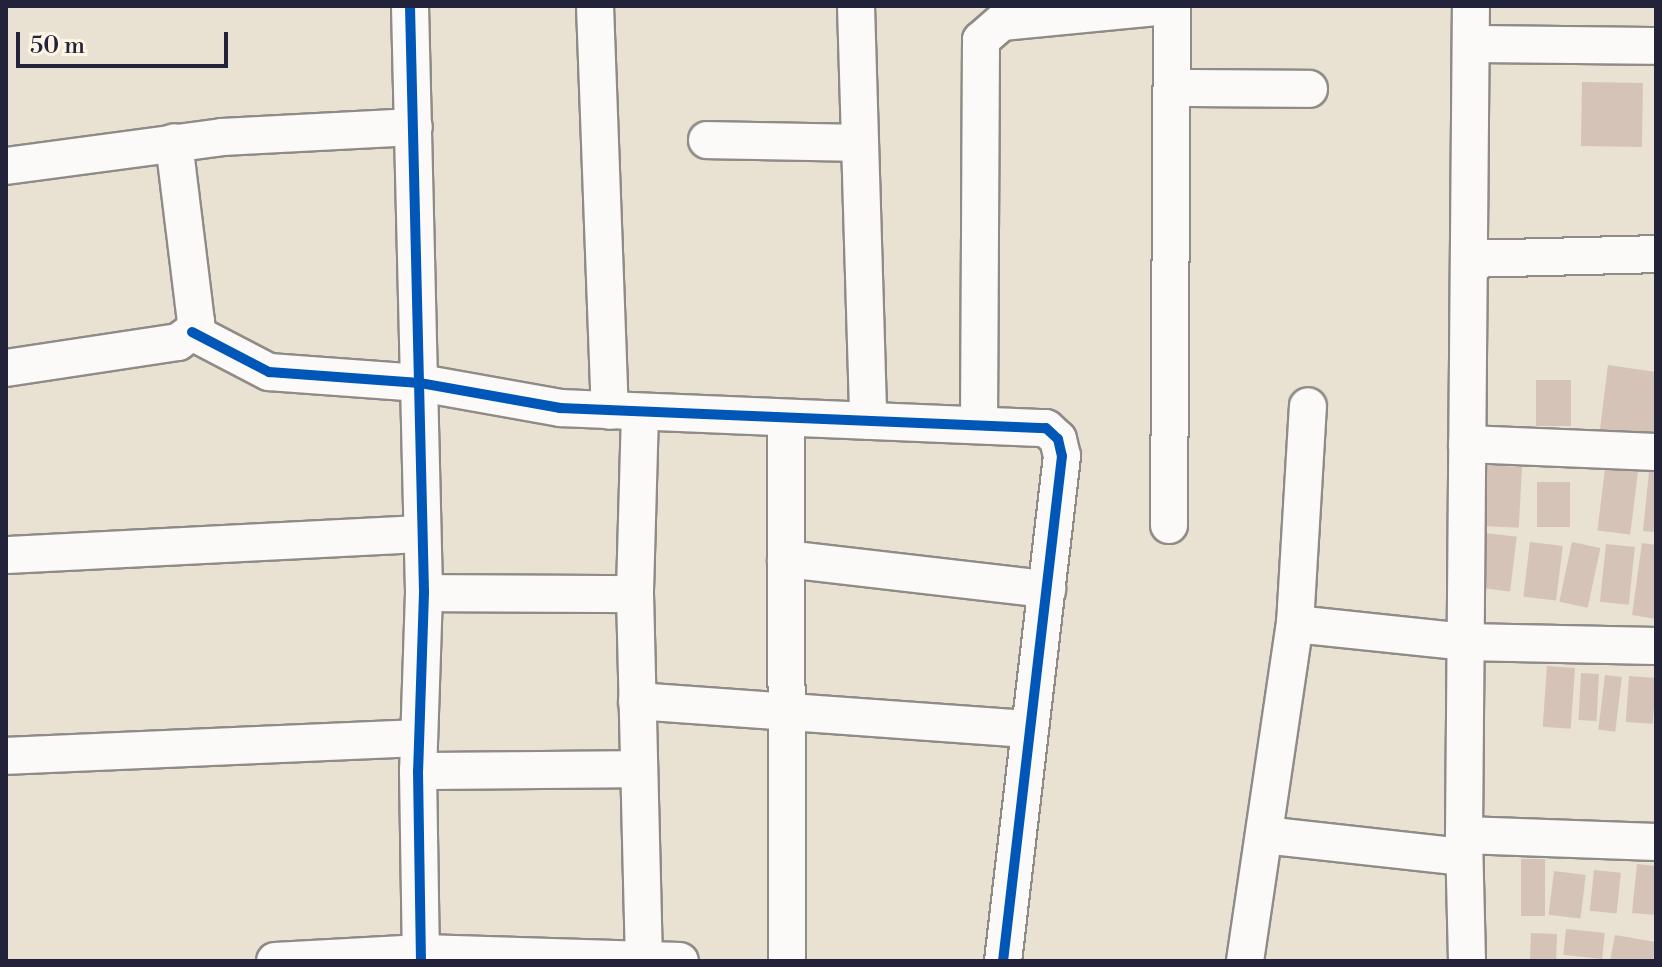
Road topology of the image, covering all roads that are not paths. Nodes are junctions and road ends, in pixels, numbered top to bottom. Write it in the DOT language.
graph roads {
  1 [pos="410,6"];
  2 [pos="595,6"];
  3 [pos="856,6"];
  4 [pos="1171,6"];
  5 [pos="1471,6"];
  6 [pos="1471,44"];
  7 [pos="1656,46"];
  8 [pos="1172,88"];
  9 [pos="1309,89"];
  10 [pos="414,127"];
  11 [pos="707,140"];
  12 [pos="174,142"];
  13 [pos="860,143"];
  14 [pos="6,166"];
  15 [pos="1656,254"];
  16 [pos="1469,259"];
  17 [pos="192,332"];
  18 [pos="6,368"];
  19 [pos="420,383"];
  20 [pos="1308,406"];
  21 [pos="625,412"];
  22 [pos="786,419"];
  23 [pos="868,421"];
  24 [pos="979,424"];
  25 [pos="1467,444"];
  26 [pos="1656,452"];
  27 [pos="1169,525"];
  28 [pos="421,534"];
  29 [pos="6,555"];
  30 [pos="786,559"];
  31 [pos="1047,589"];
  32 [pos="424,593"];
  33 [pos="635,594"];
  34 [pos="1295,624"];
  35 [pos="1465,642"];
  36 [pos="1656,646"];
  37 [pos="637,701"];
  38 [pos="786,712"];
  39 [pos="1030,729"];
  40 [pos="419,755"];
  41 [pos="6,756"];
  42 [pos="637,769"];
  43 [pos="1264,835"];
  44 [pos="1656,842"];
  45 [pos="1464,846"];
  46 [pos="422,957"];
  47 [pos="644,957"];
  48 [pos="561,958"];
  49 [pos="275,961"];
  50 [pos="680,961"];
  51 [pos="787,961"];
  52 [pos="1003,961"];
  53 [pos="1245,961"];
  54 [pos="1467,961"];
  1 -- 10 [label="street"];
  2 -- 21 [label="street"];
  3 -- 13 [label="street"];
  4 -- 8 [label="street"];
  4 -- 24 [label="street"];
  5 -- 6 [label="street"];
  6 -- 7 [label="street"];
  6 -- 16 [label="street"];
  8 -- 9 [label="street"];
  8 -- 27 [label="street"];
  10 -- 12 [label="street"];
  10 -- 19 [label="street"];
  11 -- 13 [label="street"];
  12 -- 14 [label="street"];
  12 -- 17 [label="street"];
  13 -- 23 [label="street"];
  15 -- 16 [label="street"];
  16 -- 25 [label="street"];
  17 -- 18 [label="street"];
  17 -- 19 [label="street"];
  19 -- 21 [label="street"];
  19 -- 28 [label="street"];
  20 -- 34 [label="street"];
  21 -- 22 [label="street"];
  21 -- 33 [label="street"];
  22 -- 23 [label="street"];
  22 -- 30 [label="street"];
  23 -- 24 [label="street"];
  24 -- 31 [label="street"];
  25 -- 26 [label="street"];
  25 -- 35 [label="street"];
  28 -- 29 [label="street"];
  28 -- 32 [label="street"];
  30 -- 31 [label="street"];
  30 -- 38 [label="street"];
  31 -- 39 [label="street"];
  32 -- 33 [label="street"];
  32 -- 40 [label="street"];
  33 -- 37 [label="street"];
  34 -- 35 [label="street"];
  34 -- 43 [label="street"];
  35 -- 36 [label="street"];
  35 -- 45 [label="street"];
  37 -- 38 [label="street"];
  37 -- 42 [label="street"];
  38 -- 39 [label="street"];
  38 -- 51 [label="street"];
  39 -- 52 [label="street"];
  40 -- 41 [label="street"];
  40 -- 42 [label="street"];
  40 -- 46 [label="street"];
  42 -- 47 [label="street"];
  43 -- 45 [label="street"];
  43 -- 53 [label="street"];
  44 -- 45 [label="street"];
  45 -- 54 [label="street"];
  46 -- 48 [label="street"];
  46 -- 49 [label="street"];
  47 -- 48 [label="street"];
  47 -- 50 [label="street"];
}
